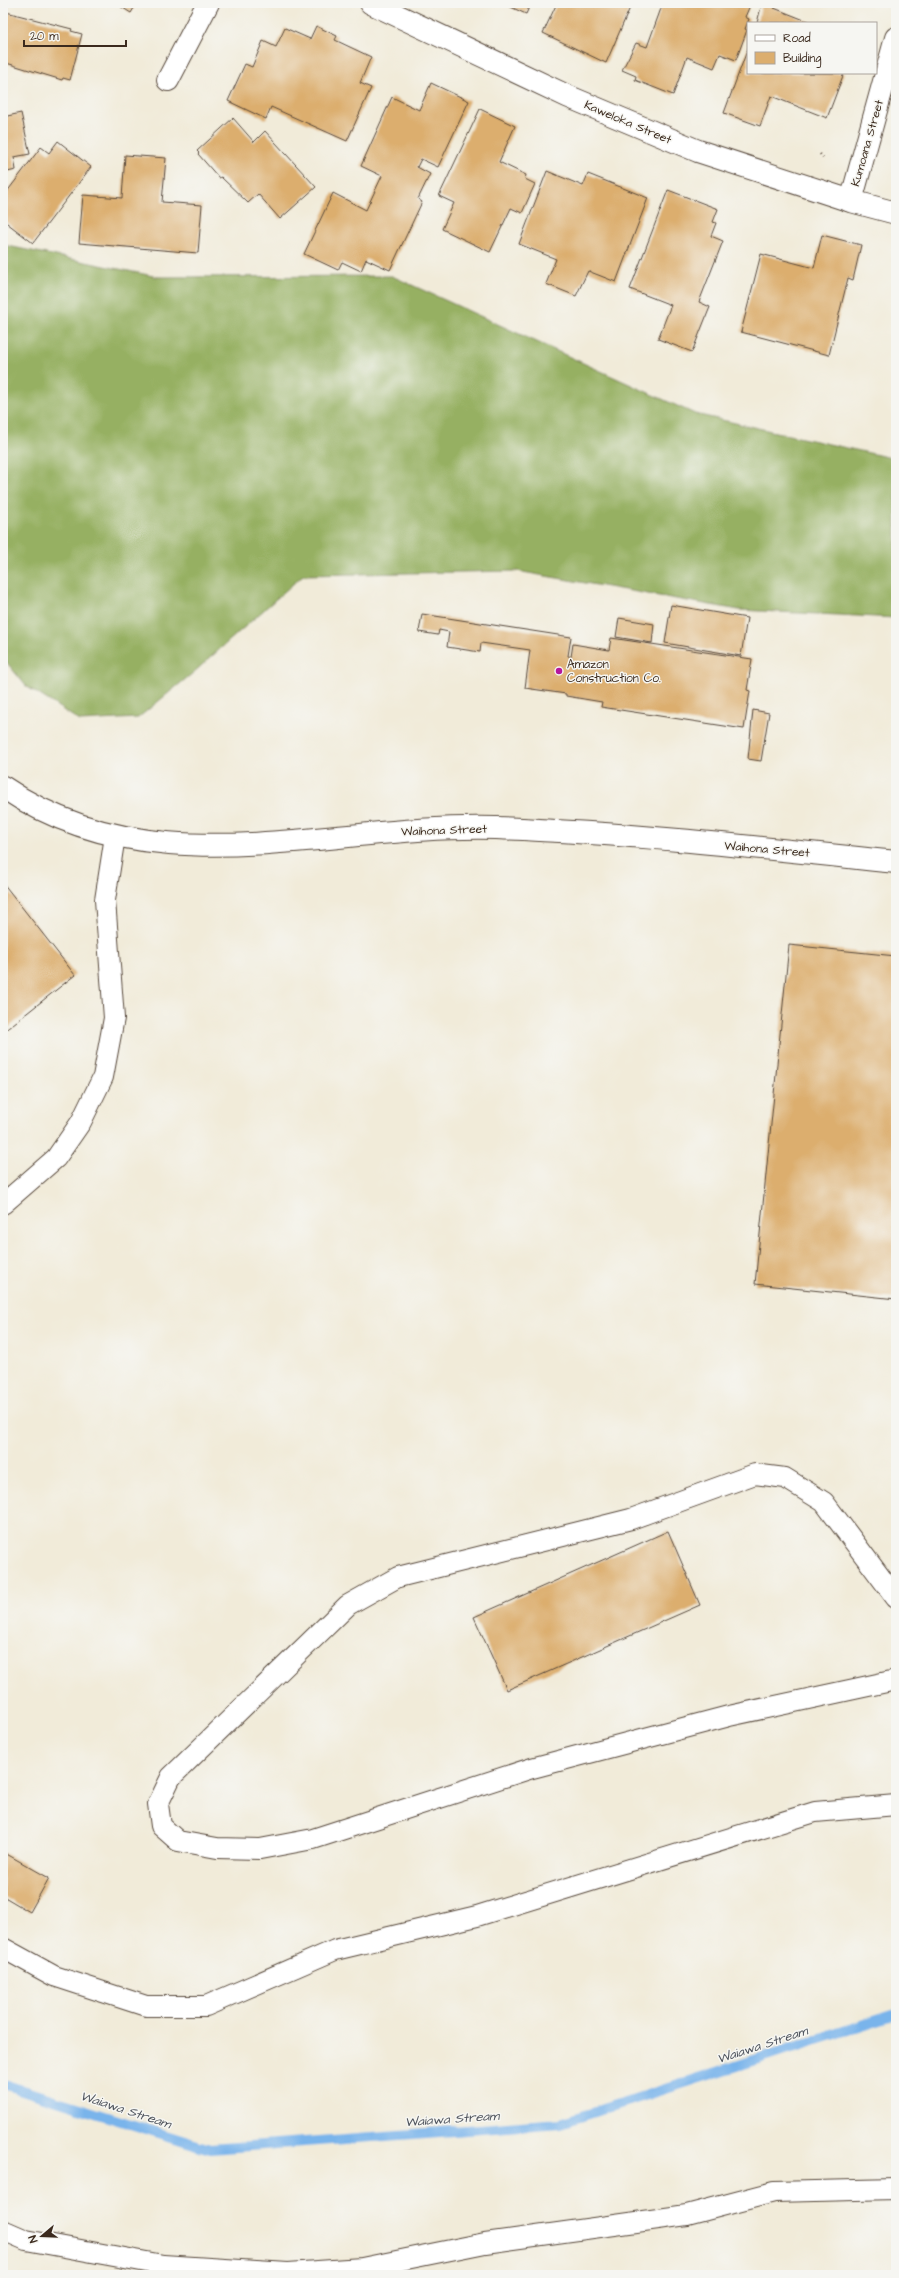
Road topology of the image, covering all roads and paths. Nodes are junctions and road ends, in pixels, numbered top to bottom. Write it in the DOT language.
graph roads {
  1 [pos="208,3"];
  2 [pos="371,3"];
  3 [pos="896,38"];
  4 [pos="168,80"];
  5 [pos="820,154"];
  6 [pos="825,160"];
  7 [pos="851,201"];
  8 [pos="896,213"];
  9 [pos="3,787"];
  10 [pos="115,836"];
  11 [pos="896,862"];
  12 [pos="3,1204"];
  13 [pos="896,1598"];
  14 [pos="896,1680"];
  15 [pos="896,1805"];
  16 [pos="3,1948"];
  17 [pos="896,2189"];
  18 [pos="3,2230"];
  1 -- 4 [label="street"];
  2 -- 7 [label="street, Kaweloka Street"];
  3 -- 7 [label="street, Kumoana Street"];
  5 -- 6 [label="path"];
  7 -- 8 [label="street, Kaweloka Street"];
  9 -- 10 [label="street, Waihona Street"];
  10 -- 11 [label="street, Waihona Street"];
  10 -- 12 [label="lane"];
  13 -- 14 [label="lane"];
  15 -- 16 [label="lane"];
  17 -- 18 [label="lane"];
}
